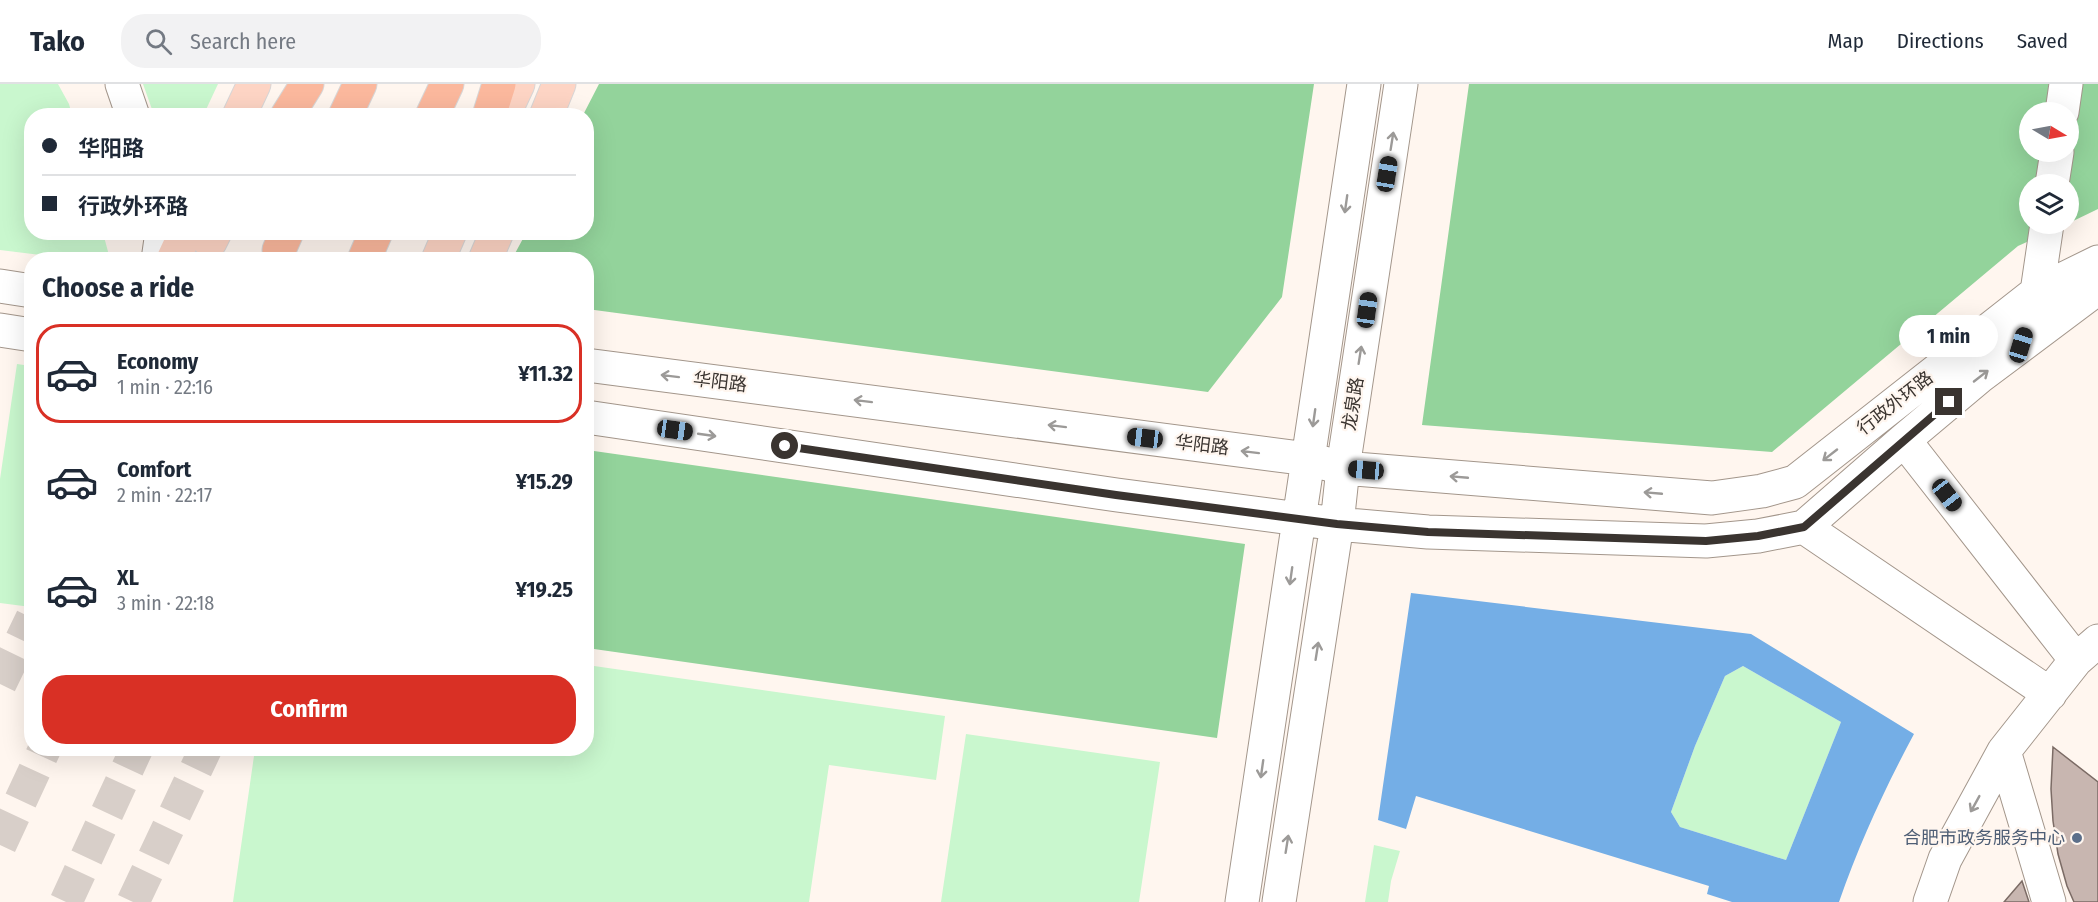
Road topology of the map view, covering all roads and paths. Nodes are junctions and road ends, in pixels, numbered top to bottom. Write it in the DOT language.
graph roads {
  1 [pos="122,84"];
  2 [pos="254,84"];
  3 [pos="290,84"];
  4 [pos="307,84"];
  5 [pos="360,84"];
  6 [pos="447,84"];
  7 [pos="499,84"];
  8 [pos="518,84"];
  9 [pos="559,84"];
  10 [pos="1364,84"];
  11 [pos="1401,84"];
  12 [pos="2066,84"];
  13 [pos="2063,102"];
  14 [pos="130,108"];
  15 [pos="243,108"];
  16 [pos="278,108"];
  17 [pos="292,108"];
  18 [pos="349,108"];
  19 [pos="436,108"];
  20 [pos="492,108"];
  21 [pos="507,108"];
  22 [pos="549,108"];
  23 [pos="2046,234"];
  24 [pos="199,240"];
  25 [pos="183,252"];
  26 [pos="2098,262"];
  27 [pos="0,286"];
  28 [pos="2098,288"];
  29 [pos="24,290"];
  30 [pos="2037,292"];
  31 [pos="0,330"];
  32 [pos="24,333"];
  33 [pos="2021,345"];
  34 [pos="594,366"];
  35 [pos="594,418"];
  36 [pos="1904,440"];
  37 [pos="1308,459"];
  38 [pos="1343,468"];
  39 [pos="1712,498"];
  40 [pos="1299,519"];
  41 [pos="1337,524"];
  42 [pos="1804,527"];
  43 [pos="2087,651"];
  44 [pos="2050,694"];
  45 [pos="2004,751"];
  46 [pos="1242,902"];
  47 [pos="1279,902"];
  48 [pos="1930,902"];
  49 [pos="2049,902"];
  1 -- 14 [label="street"];
  2 -- 15 [label="main road"];
  3 -- 16 [label="main road"];
  4 -- 17 [label="highway"];
  5 -- 18 [label="highway"];
  6 -- 19 [label="highway"];
  7 -- 20 [label="highway"];
  8 -- 21 [label="main road"];
  9 -- 22 [label="main road"];
  10 -- 37 [label="street, 龙泉路, one-way"];
  38 -- 11 [label="street, 龙泉路, one-way"];
  12 -- 13 [label="street"];
  23 -- 30 [label="street"];
  24 -- 25 [label="main road"];
  26 -- 30 [label="street, 行政外环路"];
  27 -- 29 [label="street"];
  28 -- 33 [label="street, 行政外环路"];
  30 -- 33 [label="street"];
  30 -- 39 [label="street, 行政外环路, one-way"];
  31 -- 32 [label="street"];
  36 -- 33 [label="street, 行政外环路, one-way"];
  37 -- 34 [label="street, 华阳路, one-way"];
  35 -- 40 [label="street, one-way"];
  36 -- 42 [label="street, 行政外环路"];
  36 -- 43 [label="street"];
  37 -- 38 [label="street, 华阳路"];
  37 -- 40 [label="street, 龙泉路"];
  39 -- 38 [label="street, 华阳路, one-way"];
  38 -- 41 [label="street, 龙泉路"];
  40 -- 41 [label="street"];
  40 -- 46 [label="street, 龙泉路, one-way"];
  41 -- 42 [label="street, 行政外环路"];
  47 -- 41 [label="street, 龙泉路, one-way"];
  42 -- 44 [label="street"];
  43 -- 44 [label="street"];
  44 -- 45 [label="street"];
  45 -- 48 [label="street, one-way"];
  45 -- 49 [label="street"];
}
